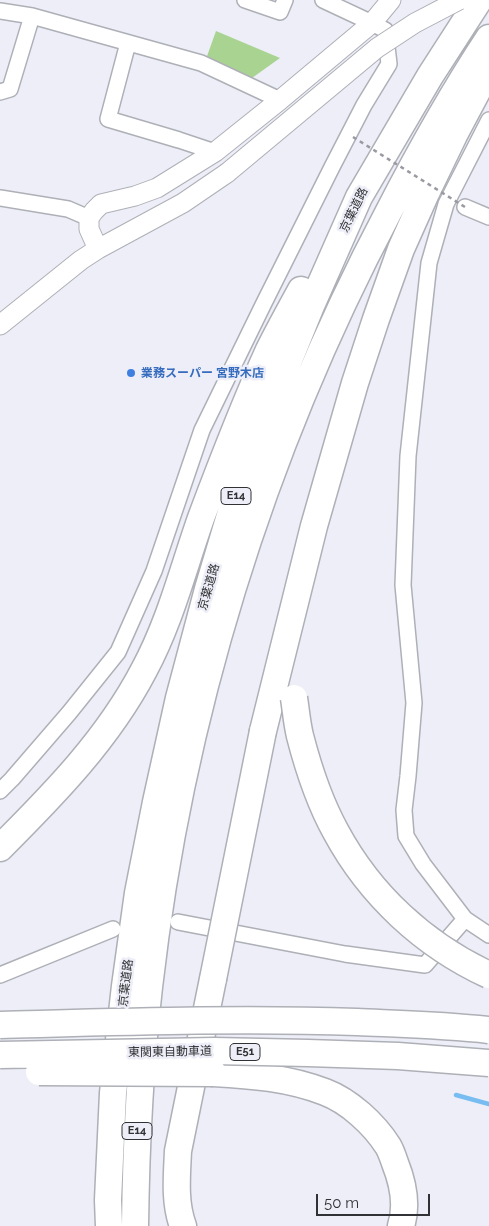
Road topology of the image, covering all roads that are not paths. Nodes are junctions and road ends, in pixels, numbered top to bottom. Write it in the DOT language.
graph roads {
  1 [pos="245,0"];
  2 [pos="285,0"];
  3 [pos="323,0"];
  4 [pos="391,0"];
  5 [pos="459,0"];
  6 [pos="479,0"];
  7 [pos="0,11"];
  8 [pos="32,16"];
  9 [pos="372,23"];
  10 [pos="489,38"];
  11 [pos="128,42"];
  12 [pos="489,69"];
  13 [pos="0,92"];
  14 [pos="280,100"];
  15 [pos="489,120"];
  16 [pos="215,152"];
  17 [pos="359,197"];
  18 [pos="0,198"];
  19 [pos="465,206"];
  20 [pos="489,217"];
  21 [pos="89,218"];
  22 [pos="98,249"];
  23 [pos="0,325"];
  24 [pos="314,526"];
  25 [pos="145,670"];
  26 [pos="0,791"];
  27 [pos="0,831"];
  28 [pos="0,848"];
  29 [pos="466,919"];
  30 [pos="178,922"];
  31 [pos="113,929"];
  32 [pos="489,935"];
  33 [pos="0,975"];
  34 [pos="489,975"];
  35 [pos="0,1025"];
  36 [pos="489,1030"];
  37 [pos="0,1055"];
  38 [pos="489,1063"];
  39 [pos="0,1072"];
  40 [pos="109,1226"];
  41 [pos="135,1226"];
  42 [pos="183,1226"];
  43 [pos="401,1226"];
  1 -- 2 [label="street"];
  3 -- 9 [label="street"];
  4 -- 9 [label="street"];
  5 -- 22 [label="street, bridge"];
  6 -- 17 [label="highway, 京葉道路 / E14"];
  7 -- 8 [label="street"];
  8 -- 11 [label="street"];
  8 -- 13 [label="street"];
  9 -- 14 [label="street"];
  9 -- 26 [label="street"];
  10 -- 41 [label="highway, 京葉道路 / E14"];
  11 -- 14 [label="street"];
  11 -- 16 [label="street"];
  12 -- 24 [label="highway"];
  14 -- 16 [label="street"];
  15 -- 29 [label="street"];
  16 -- 21 [label="street"];
  17 -- 25 [label="highway"];
  17 -- 40 [label="highway, 京葉道路 / E14"];
  18 -- 21 [label="street"];
  19 -- 20 [label="street"];
  21 -- 22 [label="street"];
  22 -- 23 [label="street"];
  24 -- 34 [label="highway, bridge"];
  24 -- 42 [label="highway, bridge"];
  25 -- 27 [label="highway"];
  25 -- 28 [label="highway"];
  29 -- 30 [label="street"];
  29 -- 32 [label="street"];
  31 -- 33 [label="street"];
  35 -- 36 [label="highway, bridge"];
  37 -- 38 [label="highway, 東関東自動車道 / E51, bridge"];
  39 -- 43 [label="highway, bridge"];
}
